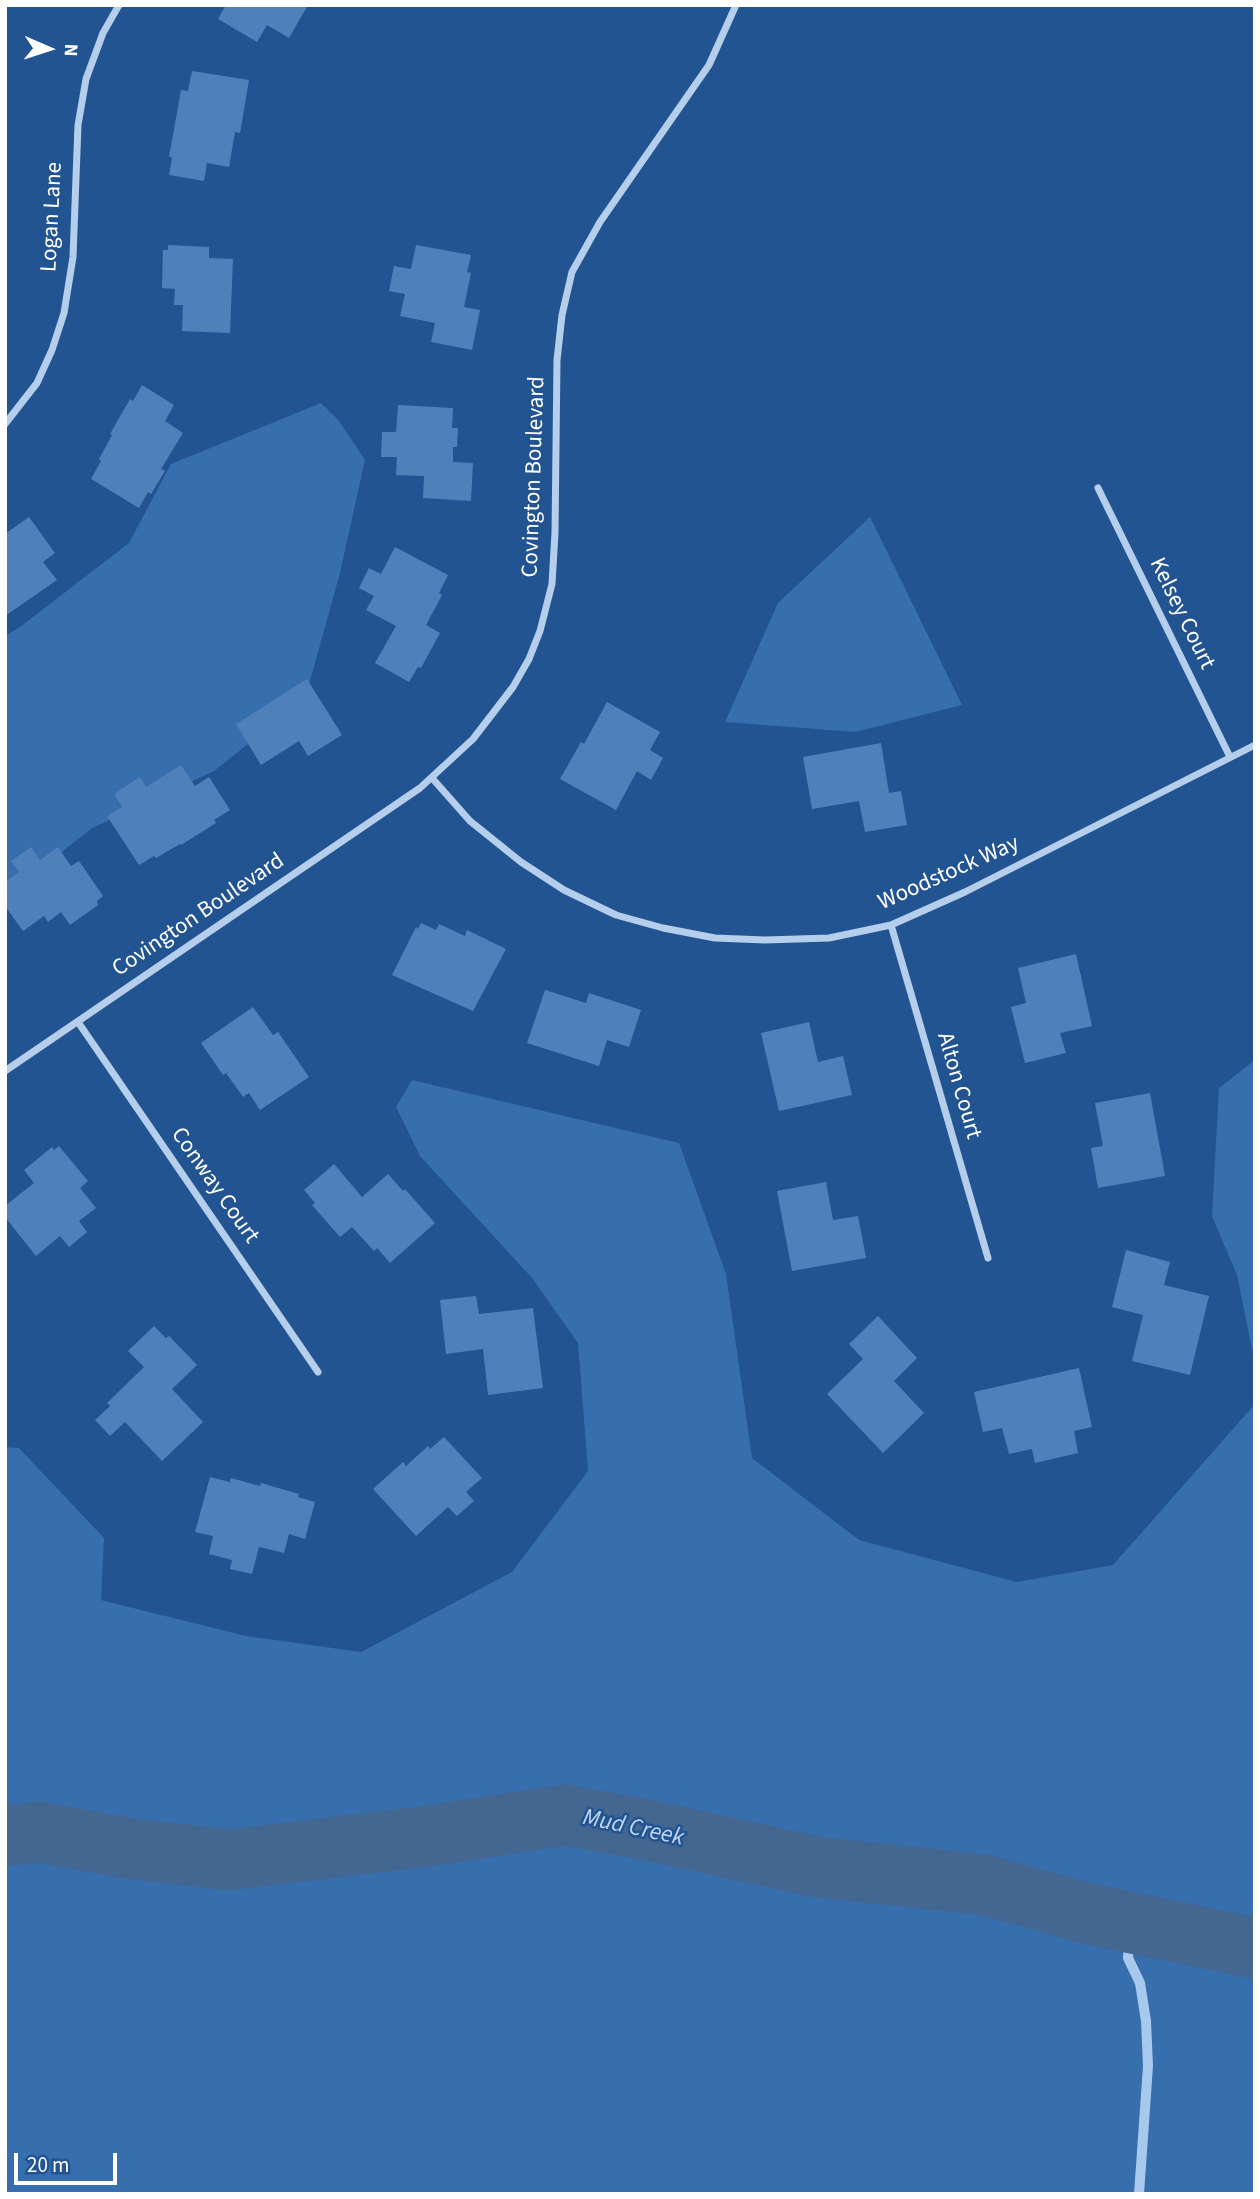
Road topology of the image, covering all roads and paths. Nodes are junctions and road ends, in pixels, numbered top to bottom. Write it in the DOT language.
graph roads {
  1 [pos="119,5"];
  2 [pos="736,5"];
  3 [pos="5,424"];
  4 [pos="1098,488"];
  5 [pos="1255,745"];
  6 [pos="1230,757"];
  7 [pos="432,778"];
  8 [pos="891,925"];
  9 [pos="78,1022"];
  10 [pos="5,1072"];
  11 [pos="988,1258"];
  12 [pos="318,1371"];
  1 -- 3 [label="street, Logan Lane"];
  2 -- 7 [label="street, Covington Boulevard"];
  4 -- 6 [label="street, Kelsey Court"];
  5 -- 6 [label="street, Woodstock Way"];
  6 -- 8 [label="street, Woodstock Way"];
  7 -- 8 [label="street, Woodstock Way"];
  7 -- 9 [label="street, Covington Boulevard"];
  8 -- 11 [label="street, Alton Court"];
  9 -- 10 [label="street, Covington Boulevard"];
  9 -- 12 [label="street, Conway Court"];
}
